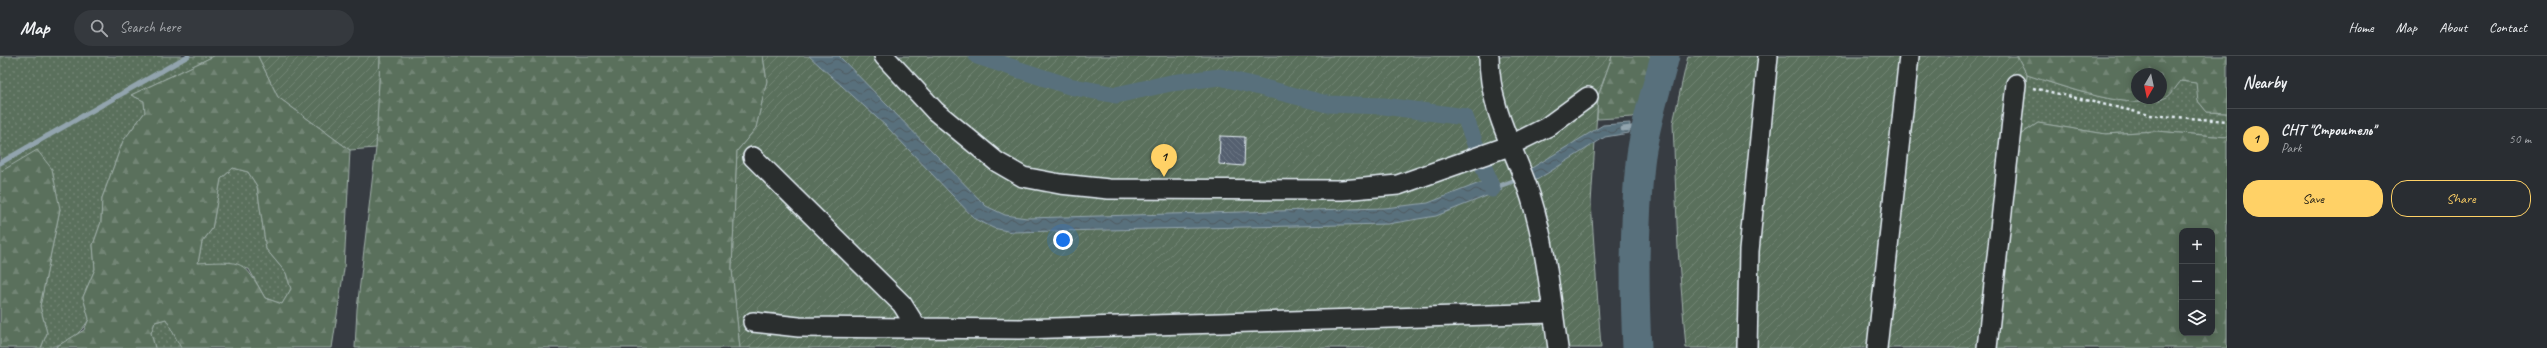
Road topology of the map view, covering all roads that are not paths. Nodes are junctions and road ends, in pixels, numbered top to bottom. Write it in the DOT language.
graph roads {
  1 [pos="884,56"];
  2 [pos="1489,56"];
  3 [pos="1768,56"];
  4 [pos="1909,56"];
  5 [pos="2016,84"];
  6 [pos="1588,97"];
  7 [pos="1509,146"];
  8 [pos="753,156"];
  9 [pos="1553,313"];
  10 [pos="753,322"];
  11 [pos="918,328"];
  12 [pos="1558,348"];
  13 [pos="1748,348"];
  14 [pos="1877,348"];
  15 [pos="1987,348"];
  1 -- 7 [label="street"];
  2 -- 7 [label="street"];
  3 -- 13 [label="street"];
  4 -- 14 [label="street"];
  5 -- 15 [label="street"];
  6 -- 7 [label="street"];
  7 -- 9 [label="street"];
  8 -- 11 [label="street"];
  9 -- 11 [label="street"];
  9 -- 12 [label="street"];
  10 -- 11 [label="street"];
}
